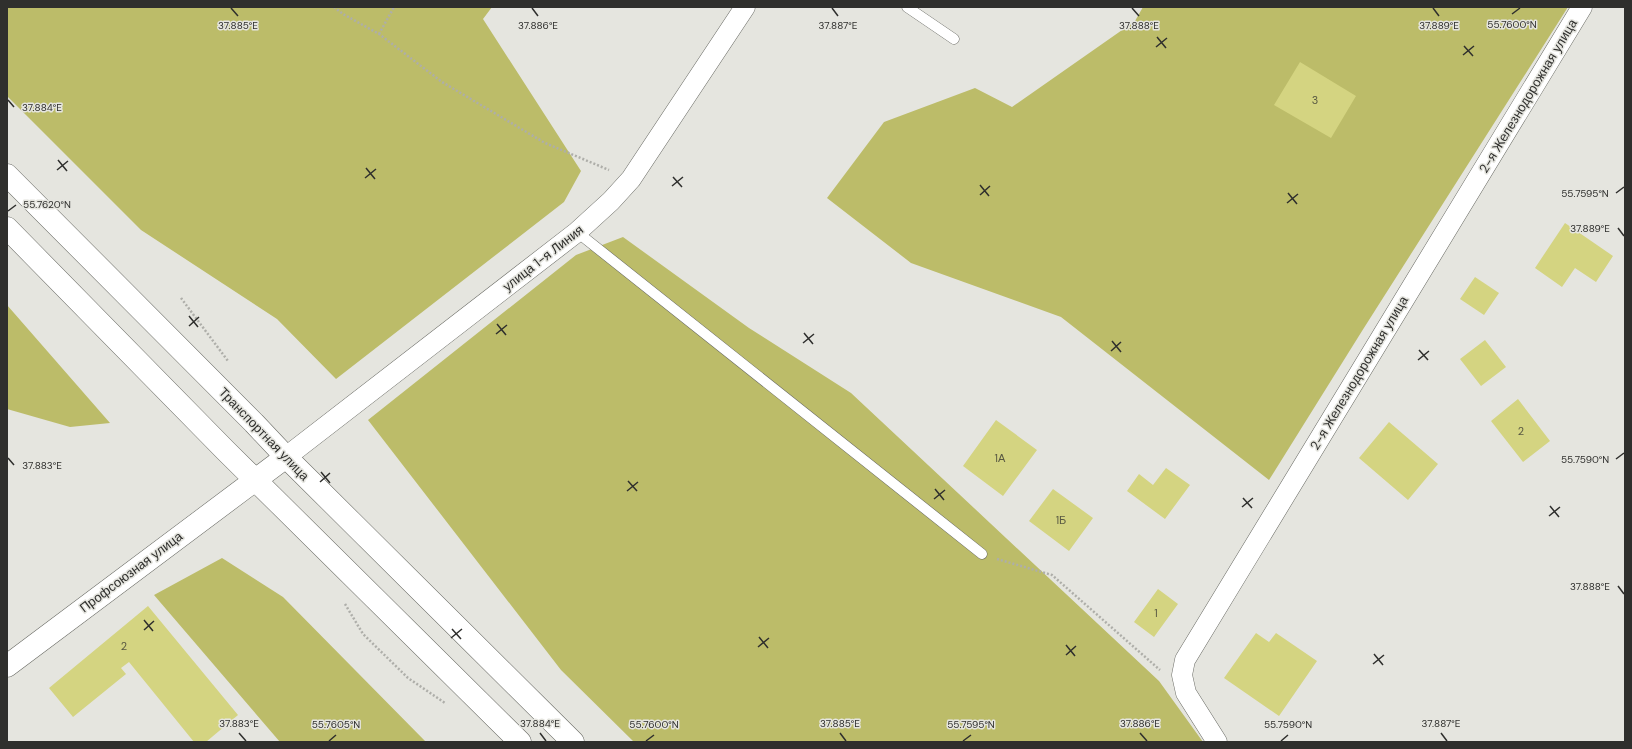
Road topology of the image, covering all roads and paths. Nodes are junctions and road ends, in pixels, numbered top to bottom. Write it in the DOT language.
graph roads {
  1 [pos="334,7"];
  2 [pos="394,7"];
  3 [pos="745,7"];
  4 [pos="907,7"];
  5 [pos="1582,7"];
  6 [pos="379,34"];
  7 [pos="954,39"];
  8 [pos="7,175"];
  9 [pos="631,179"];
  10 [pos="7,228"];
  11 [pos="577,232"];
  12 [pos="181,298"];
  13 [pos="228,362"];
  14 [pos="286,457"];
  15 [pos="256,479"];
  16 [pos="982,554"];
  17 [pos="345,603"];
  18 [pos="7,666"];
  19 [pos="1186,693"];
  20 [pos="448,705"];
  21 [pos="520,742"];
  22 [pos="573,742"];
  23 [pos="1217,742"];
  1 -- 6 [label="path"];
  2 -- 6 [label="path"];
  3 -- 9 [label="street, улица 1-я Линия"];
  4 -- 7 [label="lane"];
  5 -- 19 [label="street, 2-я Железнодорожная улица"];
  6 -- 9 [label="path"];
  8 -- 14 [label="street, Транспортная улица"];
  9 -- 11 [label="street, улица 1-я Линия"];
  10 -- 15 [label="street"];
  11 -- 14 [label="street, улица 1-я Линия"];
  11 -- 16 [label="lane"];
  12 -- 13 [label="path"];
  14 -- 15 [label="street, Профсоюзная улица"];
  14 -- 22 [label="street, Транспортная улица"];
  15 -- 18 [label="street, Профсоюзная улица"];
  15 -- 21 [label="street"];
  16 -- 19 [label="path"];
  17 -- 20 [label="path"];
  19 -- 23 [label="street, 2-я Железнодорожная улица"];
}
